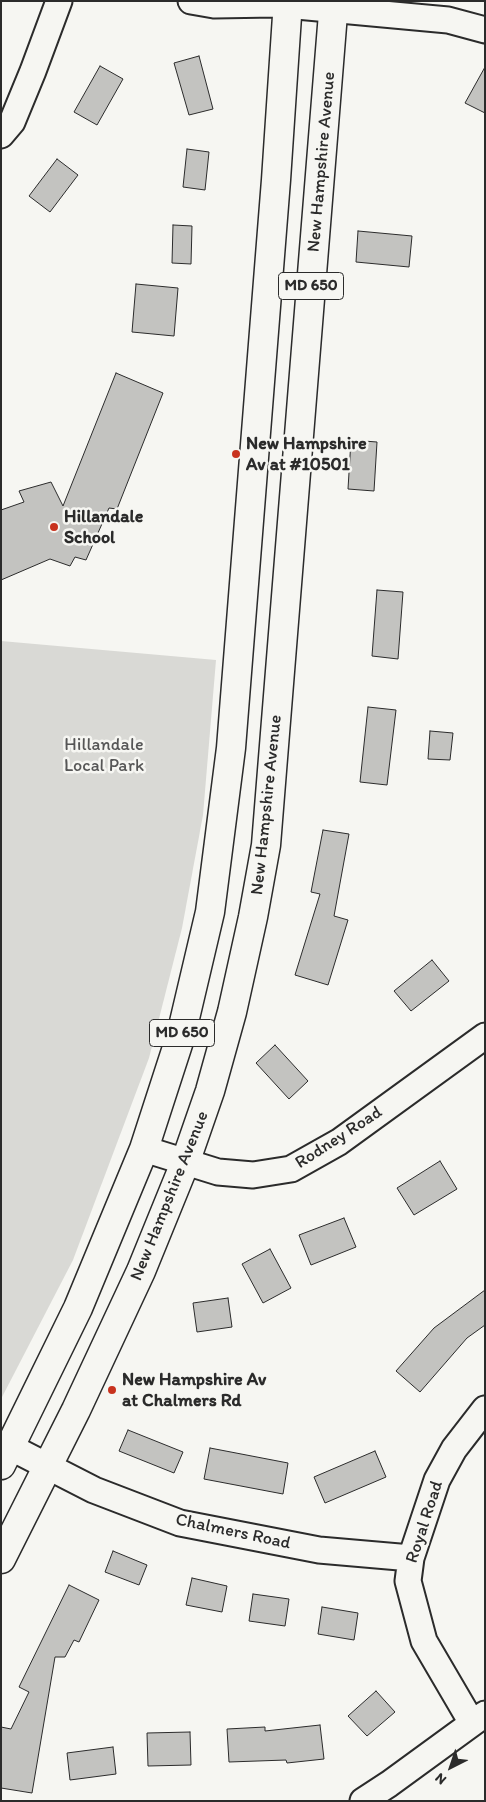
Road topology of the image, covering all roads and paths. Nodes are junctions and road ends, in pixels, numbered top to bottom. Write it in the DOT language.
graph roads {
  1 [pos="59,1"];
  2 [pos="190,1"];
  3 [pos="288,3"];
  4 [pos="334,5"];
  5 [pos="485,30"];
  6 [pos="1,135"];
  7 [pos="485,1036"];
  8 [pos="144,1149"];
  9 [pos="185,1163"];
  10 [pos="485,1409"];
  11 [pos="6,1456"];
  12 [pos="47,1467"];
  13 [pos="411,1558"];
  14 [pos="1,1560"];
  15 [pos="478,1719"];
  16 [pos="364,1800"];
  17 [pos="373,1801"];
  1 -- 6 [label="street"];
  2 -- 3 [label="street"];
  3 -- 4 [label="street"];
  3 -- 8 [label="main road, MD 650"];
  4 -- 5 [label="street"];
  4 -- 9 [label="main road, New Hampshire Avenue / MD 650"];
  7 -- 9 [label="street, Rodney Road"];
  8 -- 9 [label="street, Rodney Road"];
  8 -- 11 [label="main road, MD 650"];
  9 -- 12 [label="main road, New Hampshire Avenue / MD 650"];
  10 -- 13 [label="street, Royal Road"];
  11 -- 12 [label="street, Chalmers Road"];
  12 -- 13 [label="street, Chalmers Road"];
  12 -- 14 [label="main road, New Hampshire Avenue / MD 650"];
  13 -- 15 [label="street, Royal Road"];
  15 -- 16 [label="street"];
  16 -- 17 [label="street"];
}
